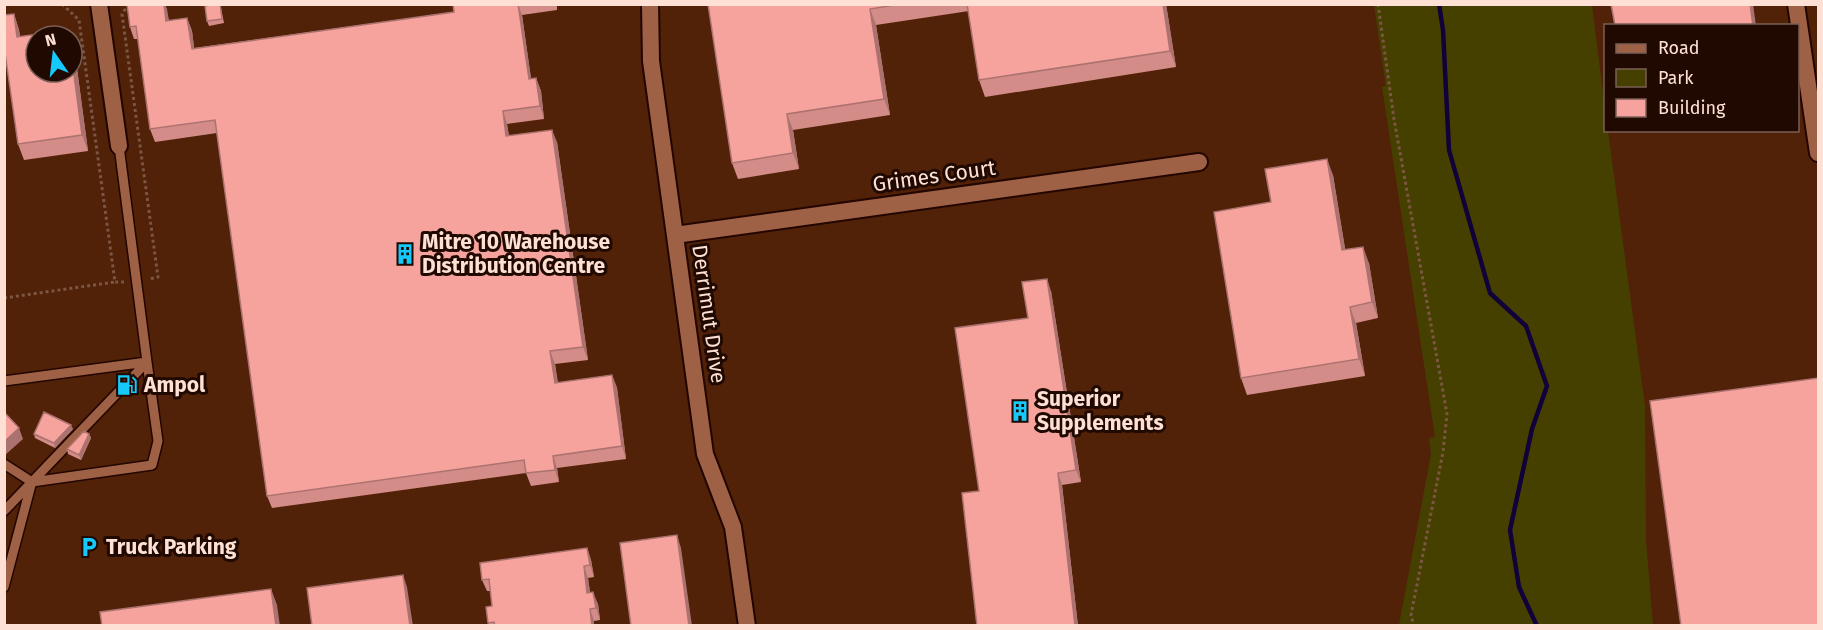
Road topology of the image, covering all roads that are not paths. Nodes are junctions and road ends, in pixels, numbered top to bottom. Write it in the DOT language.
graph roads {
  1 [pos="99,4"];
  2 [pos="650,4"];
  3 [pos="1796,4"];
  4 [pos="1799,24"];
  5 [pos="1799,24"];
  6 [pos="118,146"];
  7 [pos="1818,153"];
  8 [pos="1199,162"];
  9 [pos="675,235"];
  10 [pos="147,362"];
  11 [pos="4,381"];
  12 [pos="4,464"];
  13 [pos="32,482"];
  14 [pos="4,511"];
  15 [pos="4,587"];
  16 [pos="747,626"];
  1 -- 6 [label="street"];
  2 -- 9 [label="street, Derrimut Drive"];
  3 -- 4 [label="street"];
  5 -- 7 [label="street"];
  6 -- 10 [label="lane"];
  8 -- 9 [label="street, Grimes Court"];
  9 -- 16 [label="street, Derrimut Drive"];
  10 -- 11 [label="lane"];
  10 -- 13 [label="lane"];
  10 -- 13 [label="lane"];
  12 -- 13 [label="lane"];
  13 -- 14 [label="lane"];
  13 -- 15 [label="lane"];
}
